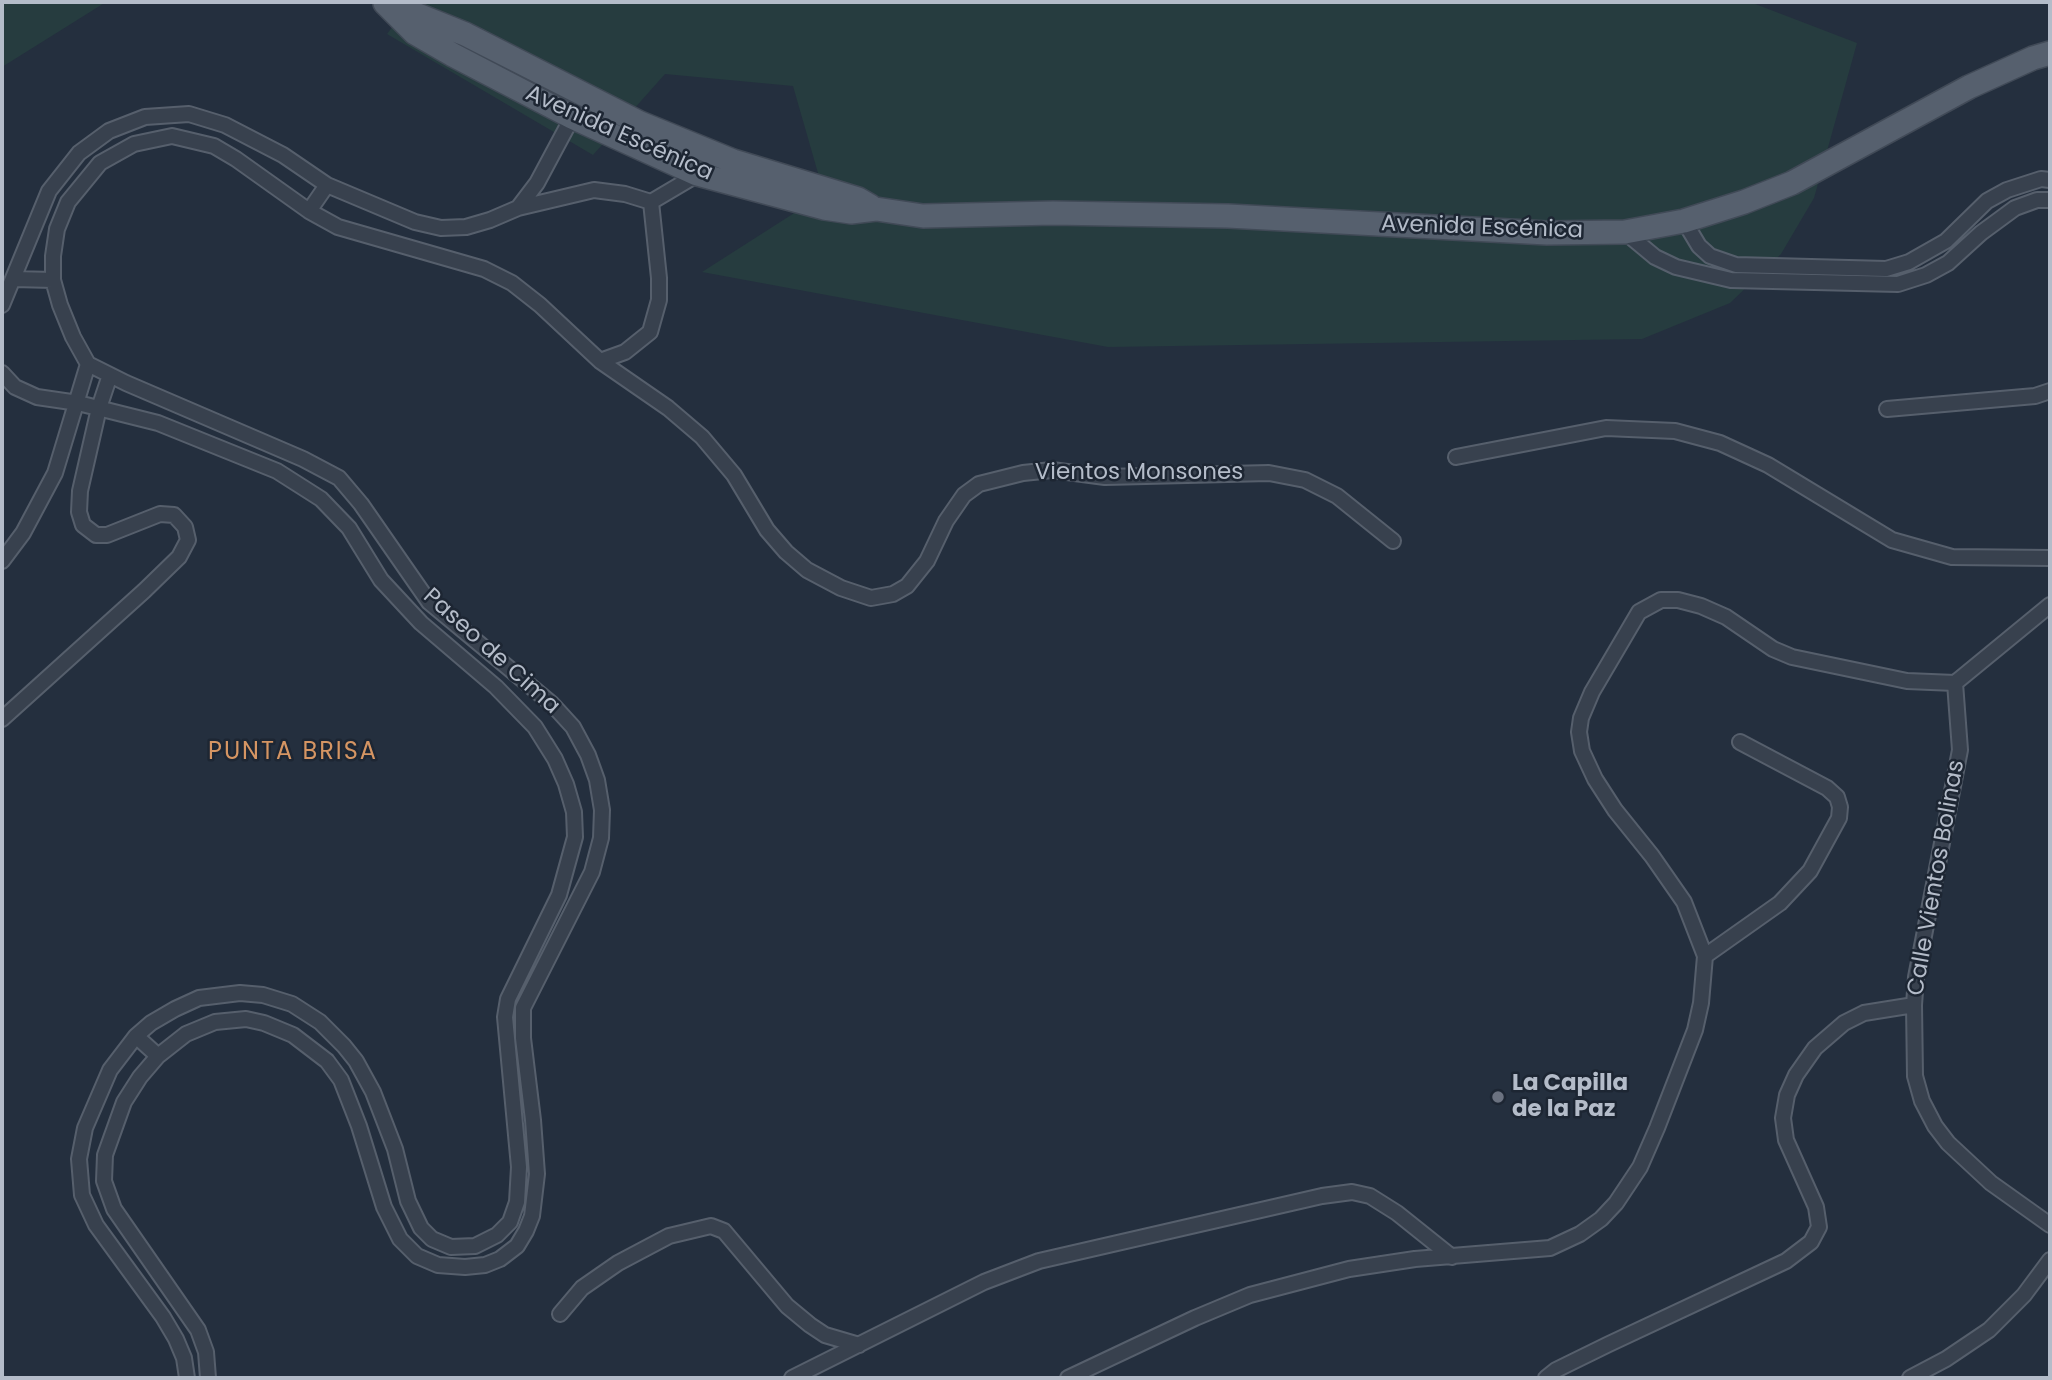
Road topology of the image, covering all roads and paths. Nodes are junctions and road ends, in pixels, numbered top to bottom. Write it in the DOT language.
graph roads {
  1 [pos="384,2"];
  2 [pos="2050,53"];
  3 [pos="585,95"];
  4 [pos="572,117"];
  5 [pos="733,161"];
  6 [pos="697,174"];
  7 [pos="2050,180"];
  8 [pos="327,185"];
  9 [pos="2050,200"];
  10 [pos="651,202"];
  11 [pos="519,208"];
  12 [pos="876,209"];
  13 [pos="309,211"];
  14 [pos="1684,221"];
  15 [pos="1625,232"];
  16 [pos="14,279"];
  17 [pos="53,280"];
  18 [pos="2,304"];
  19 [pos="600,361"];
  20 [pos="88,364"];
  21 [pos="2,373"];
  22 [pos="110,375"];
  23 [pos="2050,391"];
  24 [pos="78,403"];
  25 [pos="99,408"];
  26 [pos="1887,409"];
  27 [pos="1456,457"];
  28 [pos="1393,541"];
  29 [pos="2050,558"];
  30 [pos="2,561"];
  31 [pos="2050,605"];
  32 [pos="1955,683"];
  33 [pos="2,719"];
  34 [pos="1740,742"];
  35 [pos="1704,956"];
  36 [pos="1914,1005"];
  37 [pos="136,1036"];
  38 [pos="344,1046"];
  39 [pos="158,1056"];
  40 [pos="327,1061"];
  41 [pos="2050,1225"];
  42 [pos="1452,1256"];
  43 [pos="2050,1260"];
  44 [pos="560,1314"];
  45 [pos="859,1345"];
  46 [pos="190,1378"];
  47 [pos="208,1378"];
  48 [pos="792,1378"];
  49 [pos="1068,1378"];
  50 [pos="1546,1378"];
  51 [pos="1910,1378"];
  1 -- 3 [label="main road, Avenida Escénica"];
  1 -- 4 [label="main road, Avenida Escénica"];
  2 -- 14 [label="main road, Avenida Escénica"];
  3 -- 4 [label="street"];
  3 -- 5 [label="main road, Avenida Escénica"];
  4 -- 6 [label="main road, Avenida Escénica"];
  4 -- 11 [label="street"];
  5 -- 6 [label="street"];
  5 -- 12 [label="main road, Avenida Escénica"];
  6 -- 10 [label="street"];
  6 -- 12 [label="main road, Avenida Escénica"];
  7 -- 14 [label="street"];
  8 -- 11 [label="street"];
  8 -- 13 [label="street"];
  8 -- 16 [label="street"];
  9 -- 15 [label="street"];
  10 -- 11 [label="street"];
  10 -- 19 [label="street"];
  12 -- 15 [label="main road, Avenida Escénica"];
  13 -- 17 [label="street"];
  13 -- 19 [label="street"];
  14 -- 15 [label="main road, Avenida Escénica"];
  16 -- 17 [label="street"];
  16 -- 18 [label="street"];
  17 -- 20 [label="street"];
  19 -- 28 [label="street, Vientos Monsones"];
  20 -- 22 [label="street, Paseo de Cima"];
  20 -- 24 [label="street"];
  21 -- 24 [label="street"];
  22 -- 25 [label="street"];
  22 -- 40 [label="street, Paseo de Cima"];
  23 -- 26 [label="street"];
  24 -- 25 [label="street"];
  24 -- 30 [label="street"];
  25 -- 33 [label="street"];
  25 -- 38 [label="street"];
  27 -- 29 [label="street"];
  31 -- 32 [label="street"];
  32 -- 35 [label="street"];
  32 -- 36 [label="street, Calle Vientos Bolinas"];
  34 -- 35 [label="street"];
  35 -- 42 [label="street"];
  36 -- 41 [label="street, Calle Vientos Bolinas"];
  36 -- 50 [label="street"];
  37 -- 38 [label="street"];
  37 -- 39 [label="street"];
  37 -- 46 [label="street"];
  38 -- 40 [label="street"];
  39 -- 40 [label="street, Paseo de Cima"];
  39 -- 47 [label="street, Paseo de Cima"];
  42 -- 45 [label="street"];
  42 -- 49 [label="street"];
  43 -- 51 [label="street"];
  44 -- 45 [label="street"];
  45 -- 48 [label="street"];
}
